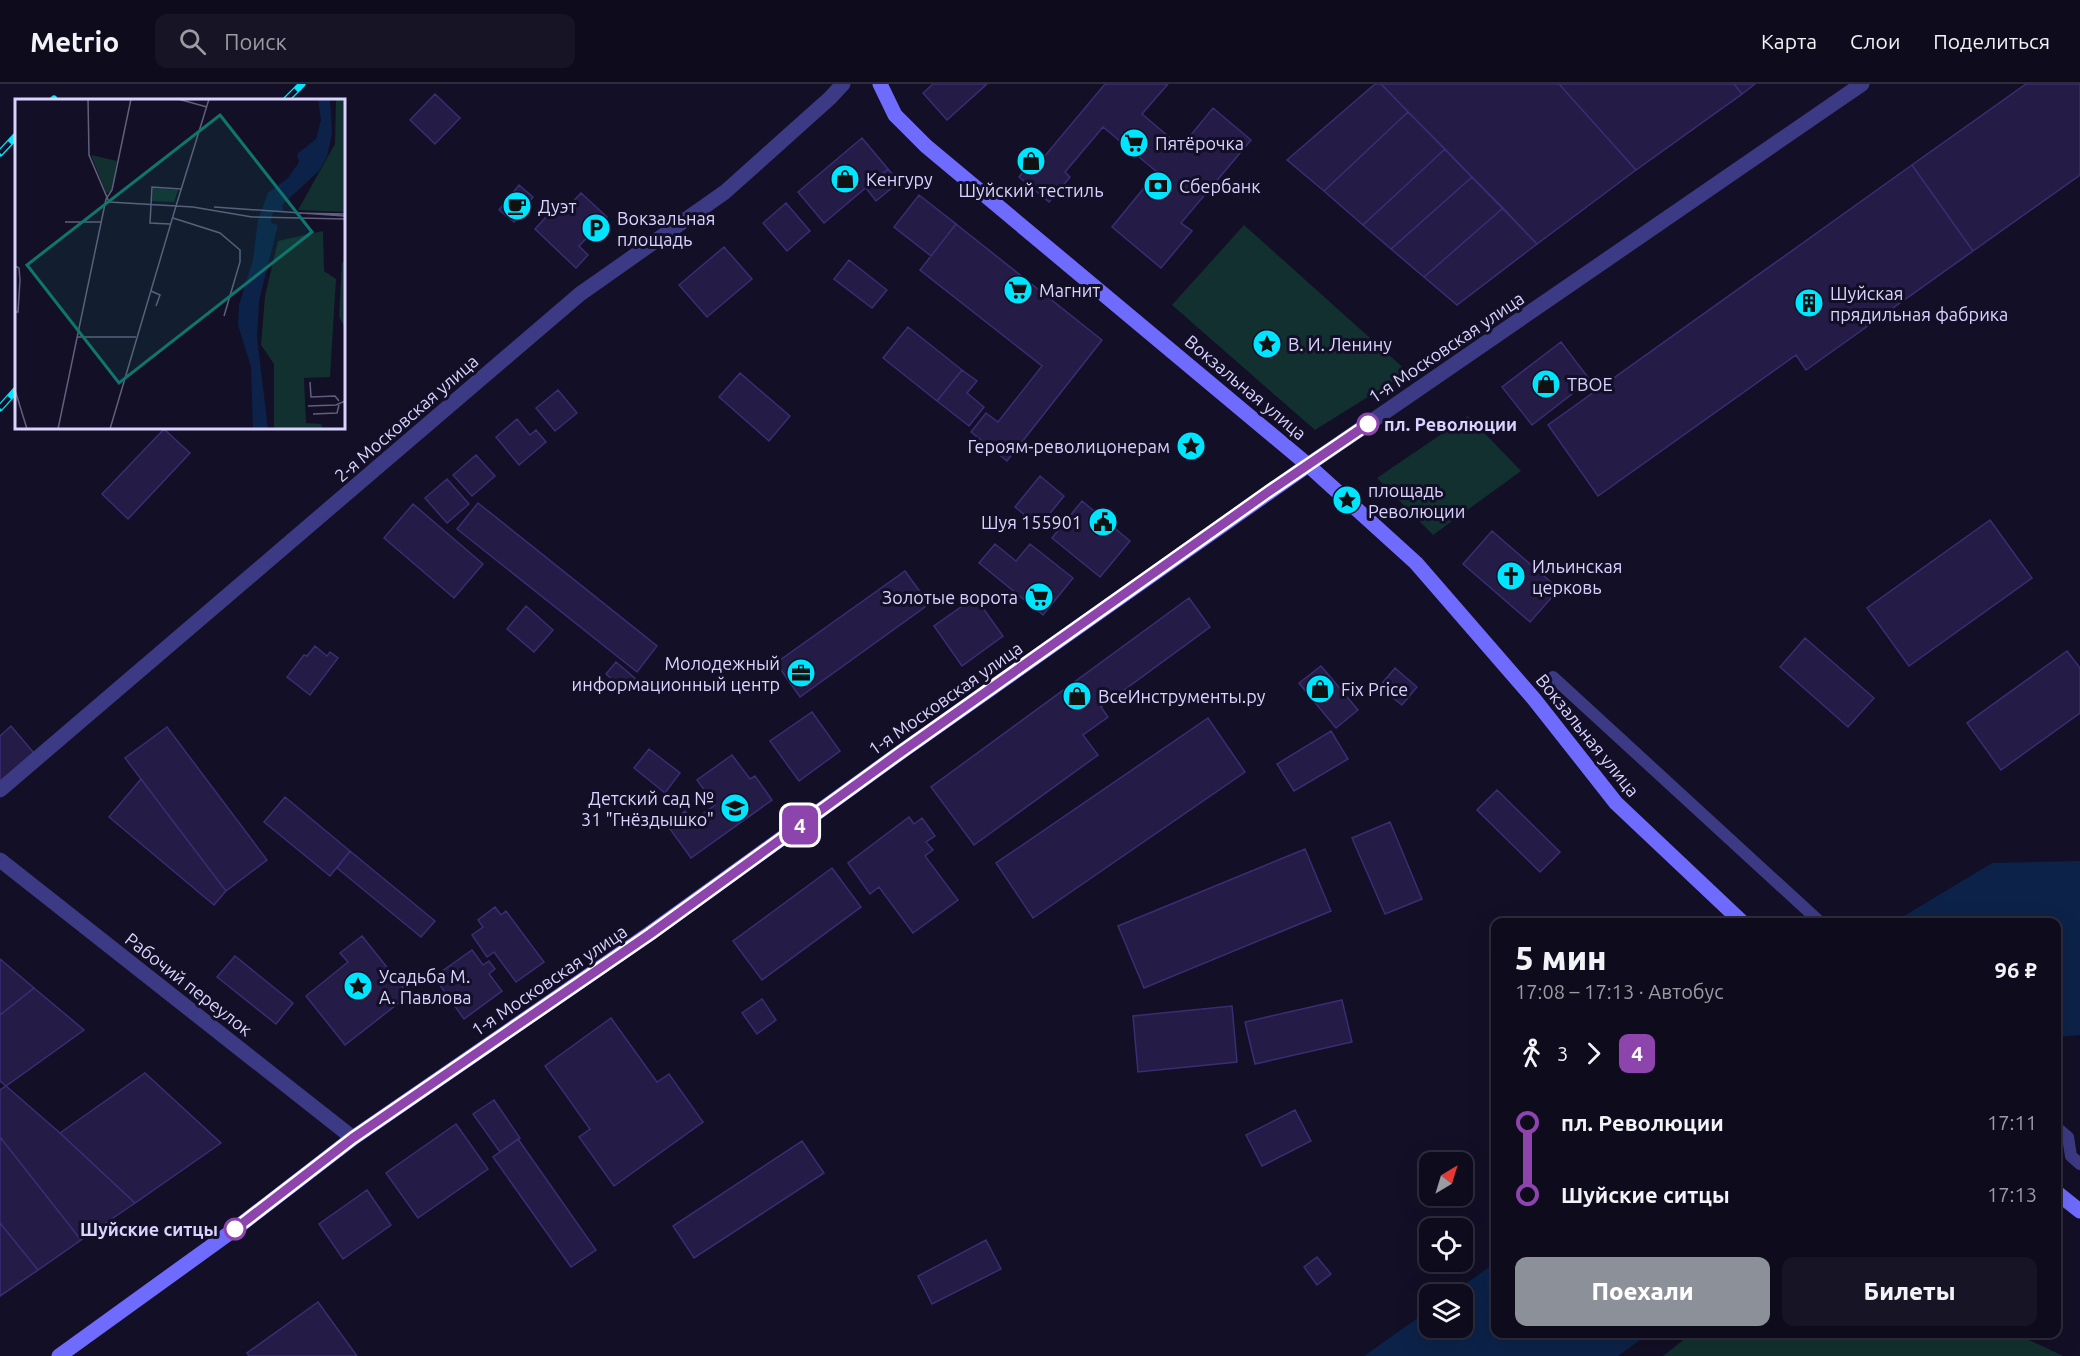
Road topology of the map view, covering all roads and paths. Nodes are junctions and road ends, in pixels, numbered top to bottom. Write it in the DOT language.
graph roads {
  1 [pos="843,84"];
  2 [pos="880,84"];
  3 [pos="1862,84"];
  4 [pos="1308,465"];
  5 [pos="1553,677"];
  6 [pos="0,790"];
  7 [pos="0,860"];
  8 [pos="1738,918"];
  9 [pos="1815,918"];
  10 [pos="2074,1137"];
  11 [pos="353,1138"];
  12 [pos="2080,1164"];
  13 [pos="2061,1196"];
  14 [pos="2080,1211"];
  15 [pos="59,1356"];
  1 -- 6 [label="street, 2-я Московская улица"];
  2 -- 4 [label="main road, Вокзальная улица"];
  3 -- 4 [label="street, 1-я Московская улица"];
  4 -- 8 [label="main road, Вокзальная улица"];
  4 -- 11 [label="main road, 1-я Московская улица"];
  5 -- 9 [label="street"];
  7 -- 11 [label="street, Рабочий переулок"];
  10 -- 12 [label="street"];
  11 -- 15 [label="main road, 1-я Московская улица"];
  13 -- 14 [label="main road"];
}
